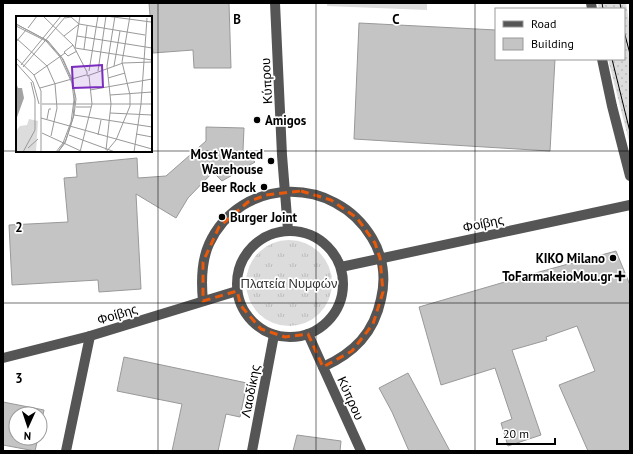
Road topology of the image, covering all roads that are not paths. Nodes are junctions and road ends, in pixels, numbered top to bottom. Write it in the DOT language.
graph roads {
  1 [pos="276,3"];
  2 [pos="602,60"];
  3 [pos="630,176"];
  4 [pos="285,191"];
  5 [pos="630,205"];
  6 [pos="288,230"];
  7 [pos="380,258"];
  8 [pos="341,267"];
  9 [pos="237,291"];
  10 [pos="203,301"];
  11 [pos="308,334"];
  12 [pos="274,335"];
  13 [pos="90,336"];
  14 [pos="3,358"];
  15 [pos="323,367"];
  16 [pos="66,451"];
  17 [pos="252,451"];
  18 [pos="361,451"];
  1 -- 4 [label="street, Κύπρου"];
  2 -- 3 [label="street"];
  4 -- 6 [label="street, Κύπρου"];
  4 -- 7 [label="street"];
  4 -- 10 [label="street"];
  5 -- 7 [label="street, Φοίβης"];
  6 -- 8 [label="street"];
  6 -- 9 [label="street"];
  7 -- 8 [label="street, Φοίβης"];
  7 -- 15 [label="street"];
  8 -- 11 [label="street"];
  9 -- 10 [label="street, Φοίβης"];
  9 -- 12 [label="street"];
  10 -- 13 [label="street, Φοίβης"];
  11 -- 12 [label="street"];
  11 -- 15 [label="street, Κύπρου"];
  12 -- 17 [label="street, Λαοδίκης"];
  13 -- 14 [label="street, Φοίβης"];
  13 -- 16 [label="street"];
  15 -- 18 [label="street, Κύπρου"];
}
